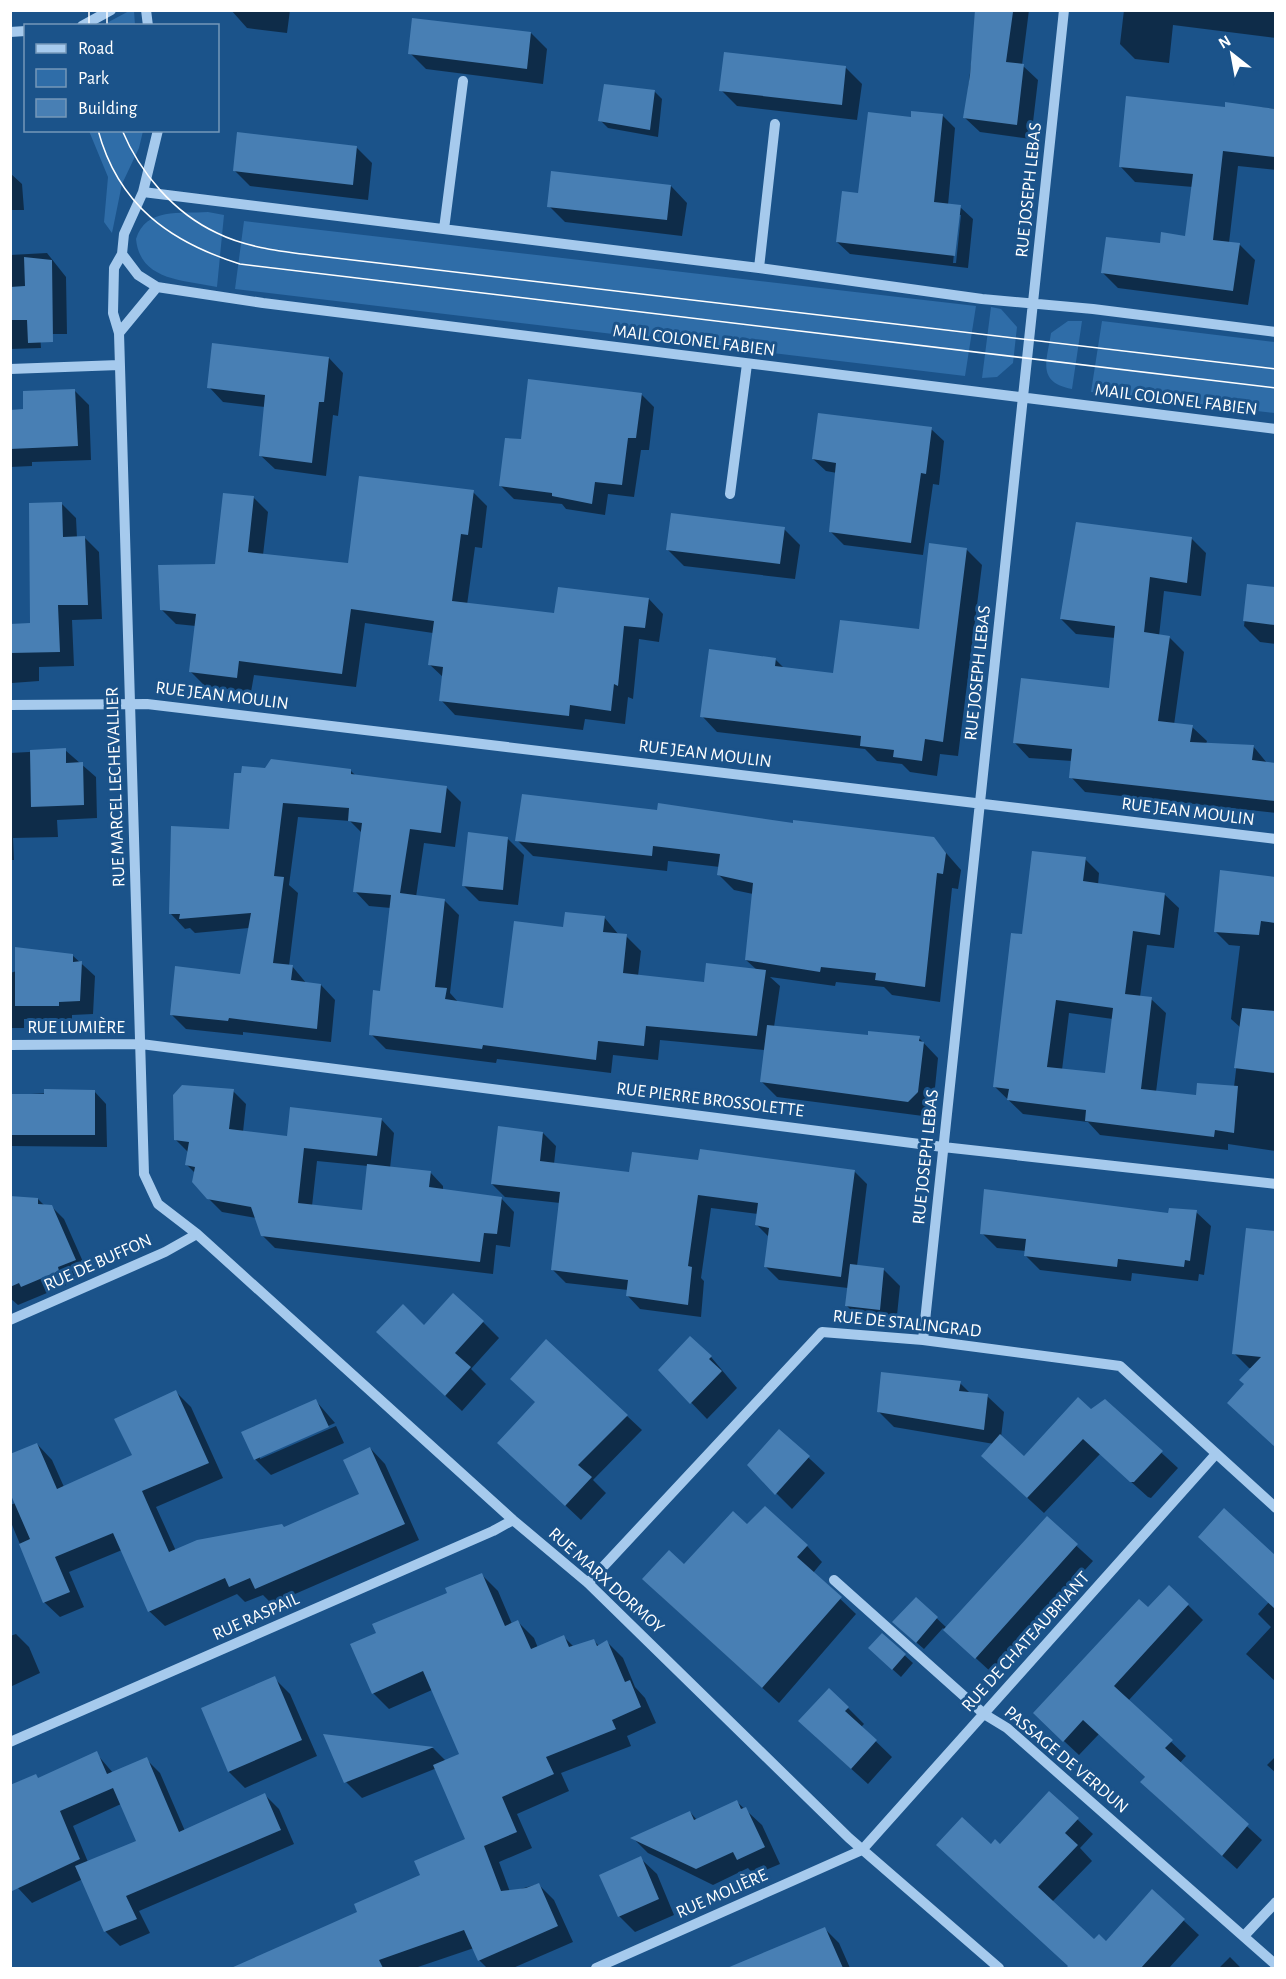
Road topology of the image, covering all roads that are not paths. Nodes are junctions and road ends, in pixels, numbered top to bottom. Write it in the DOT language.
graph roads {
  1 [pos="111,10"];
  2 [pos="1064,10"];
  3 [pos="86,24"];
  4 [pos="463,81"];
  5 [pos="775,124"];
  6 [pos="158,132"];
  7 [pos="143,192"];
  8 [pos="444,229"];
  9 [pos="122,254"];
  10 [pos="759,268"];
  11 [pos="157,286"];
  12 [pos="1034,304"];
  13 [pos="1275,332"];
  14 [pos="119,333"];
  15 [pos="747,364"];
  16 [pos="118,365"];
  17 [pos="10,369"];
  18 [pos="1023,399"];
  19 [pos="1275,429"];
  20 [pos="730,494"];
  21 [pos="130,702"];
  22 [pos="10,705"];
  23 [pos="982,804"];
  24 [pos="1275,839"];
  25 [pos="141,1044"];
  26 [pos="10,1046"];
  27 [pos="944,1147"];
  28 [pos="1275,1184"];
  29 [pos="184,1224"];
  30 [pos="197,1234"];
  31 [pos="10,1320"];
  32 [pos="923,1340"];
  33 [pos="1215,1455"];
  34 [pos="1275,1508"];
  35 [pos="513,1520"];
  36 [pos="834,1580"];
  37 [pos="588,1583"];
  38 [pos="984,1714"];
  39 [pos="10,1742"];
  40 [pos="862,1850"];
  41 [pos="1275,1902"];
  42 [pos="1244,1936"];
  43 [pos="1275,1965"];
  44 [pos="596,1968"];
  45 [pos="999,1968"];
  1 -- 3 [label="street"];
  2 -- 12 [label="street, RUE JOSEPH LEBAS"];
  4 -- 8 [label="street"];
  5 -- 10 [label="street"];
  6 -- 7 [label="street, RUE MARCEL LECHEVALLIER"];
  7 -- 8 [label="street"];
  7 -- 9 [label="street, RUE MARCEL LECHEVALLIER"];
  8 -- 10 [label="street"];
  9 -- 11 [label="street, MAIL COLONEL FABIEN"];
  9 -- 14 [label="street, RUE MARCEL LECHEVALLIER"];
  10 -- 12 [label="street"];
  11 -- 14 [label="street"];
  11 -- 15 [label="street, MAIL COLONEL FABIEN"];
  12 -- 13 [label="street"];
  12 -- 18 [label="street, RUE JOSEPH LEBAS"];
  14 -- 16 [label="street, RUE MARCEL LECHEVALLIER"];
  15 -- 18 [label="street, MAIL COLONEL FABIEN"];
  15 -- 20 [label="street"];
  16 -- 17 [label="street"];
  16 -- 21 [label="street, RUE MARCEL LECHEVALLIER"];
  18 -- 19 [label="street, MAIL COLONEL FABIEN"];
  18 -- 23 [label="street, RUE JOSEPH LEBAS"];
  21 -- 22 [label="street, RUE JEAN MOULIN"];
  21 -- 23 [label="street, RUE JEAN MOULIN"];
  21 -- 25 [label="street, RUE MARCEL LECHEVALLIER"];
  23 -- 24 [label="street, RUE JEAN MOULIN"];
  23 -- 27 [label="street, RUE JOSEPH LEBAS"];
  25 -- 26 [label="street, RUE LUMIÈRE"];
  25 -- 27 [label="street, RUE PIERRE BROSSOLETTE"];
  25 -- 29 [label="street, RUE MARCEL LECHEVALLIER"];
  27 -- 28 [label="street, RUE PIERRE BROSSOLETTE"];
  27 -- 32 [label="street, RUE JOSEPH LEBAS"];
  29 -- 30 [label="street, RUE MARX DORMOY"];
  30 -- 31 [label="street, RUE DE BUFFON"];
  30 -- 35 [label="street, RUE MARX DORMOY"];
  32 -- 33 [label="street, RUE DE STALINGRAD"];
  32 -- 37 [label="street, RUE DE STALINGRAD"];
  33 -- 34 [label="street, RUE DE STALINGRAD"];
  33 -- 38 [label="street, RUE DE CHATEAUBRIANT"];
  35 -- 37 [label="street, RUE MARX DORMOY"];
  35 -- 39 [label="street, RUE RASPAIL"];
  36 -- 38 [label="street, PASSAGE DE VERDUN"];
  37 -- 40 [label="street, RUE MARX DORMOY"];
  38 -- 40 [label="street, RUE DE CHATEAUBRIANT"];
  38 -- 42 [label="street, PASSAGE DE VERDUN"];
  40 -- 44 [label="street, RUE MOLIÈRE"];
  40 -- 45 [label="street, RUE MARX DORMOY"];
  41 -- 42 [label="street"];
  42 -- 43 [label="street, PASSAGE DE VERDUN"];
}
